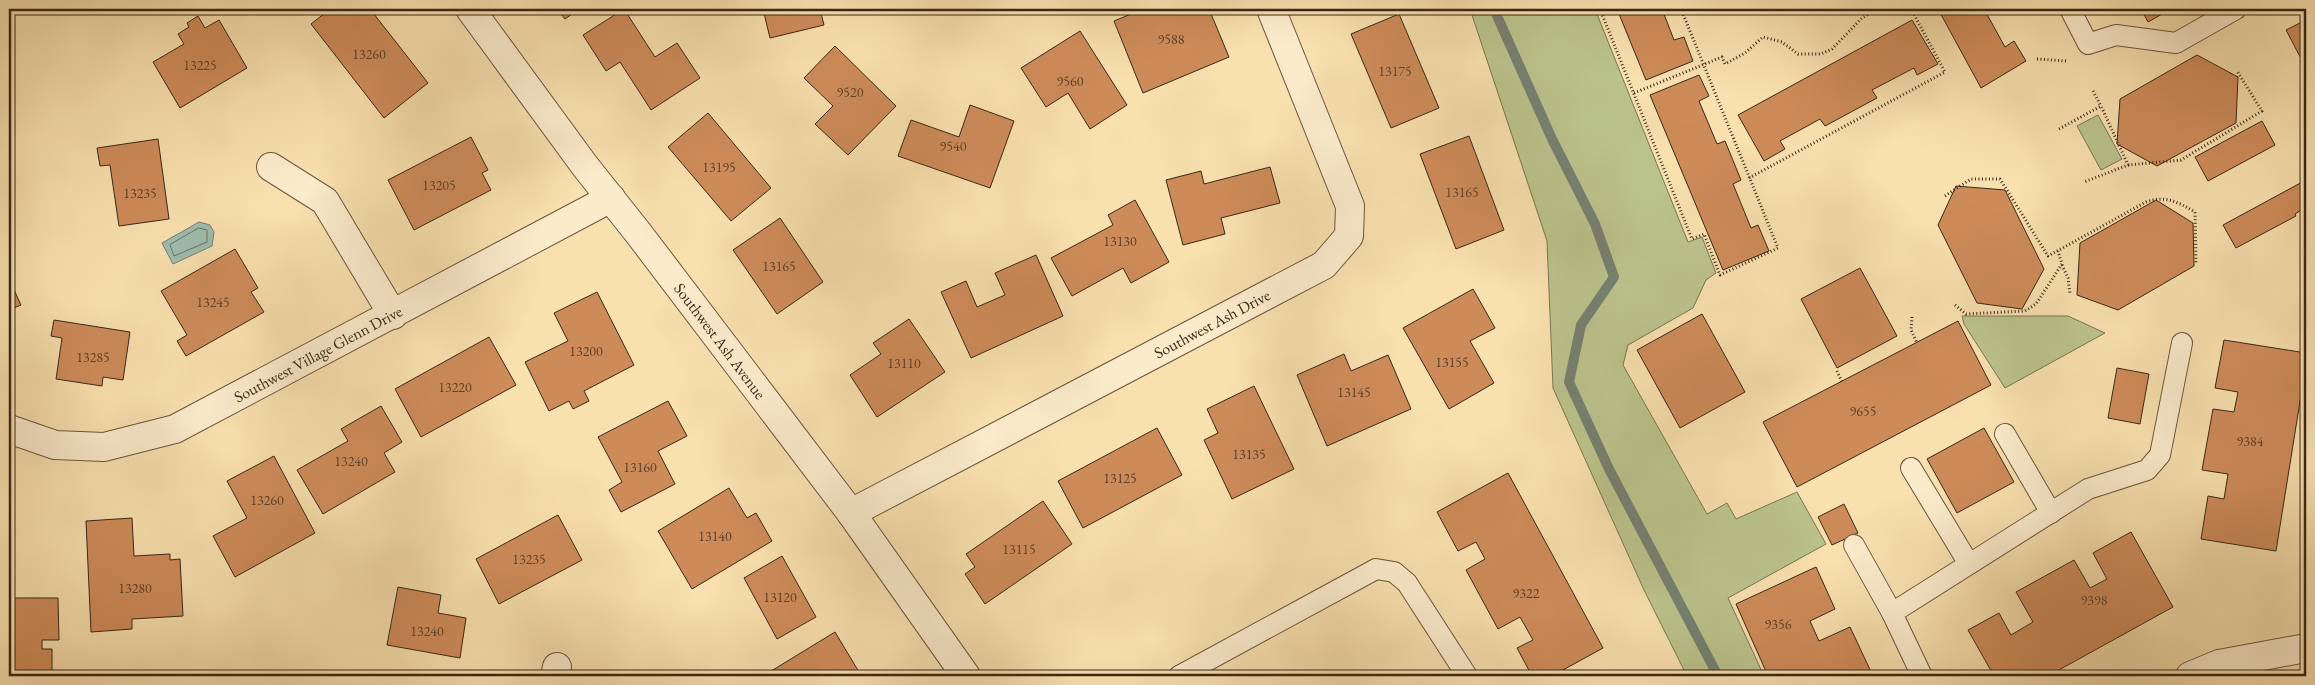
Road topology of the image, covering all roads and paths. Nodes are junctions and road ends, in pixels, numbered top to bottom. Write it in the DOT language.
graph roads {
  1 [pos="470,9"];
  2 [pos="1271,9"];
  3 [pos="1600,9"];
  4 [pos="1681,9"];
  5 [pos="1877,9"];
  6 [pos="1911,9"];
  7 [pos="2070,9"];
  8 [pos="2236,9"];
  9 [pos="2038,59"];
  10 [pos="2074,62"];
  11 [pos="1704,65"];
  12 [pos="2237,70"];
  13 [pos="2093,91"];
  14 [pos="1634,93"];
  15 [pos="2101,106"];
  16 [pos="2060,129"];
  17 [pos="2128,165"];
  18 [pos="271,167"];
  19 [pos="1749,178"];
  20 [pos="2084,182"];
  21 [pos="1945,196"];
  22 [pos="611,198"];
  23 [pos="2058,251"];
  24 [pos="2196,263"];
  25 [pos="2062,264"];
  26 [pos="2070,294"];
  27 [pos="1955,305"];
  28 [pos="393,315"];
  29 [pos="1912,317"];
  30 [pos="1916,343"];
  31 [pos="2182,343"];
  32 [pos="1837,370"];
  33 [pos="1842,382"];
  34 [pos="9,429"];
  35 [pos="2005,434"];
  36 [pos="1911,468"];
  37 [pos="851,513"];
  38 [pos="2051,513"];
  39 [pos="1854,545"];
  40 [pos="1969,564"];
  41 [pos="1892,614"];
  42 [pos="2306,648"];
  43 [pos="966,676"];
  44 [pos="1179,676"];
  45 [pos="1466,676"];
  46 [pos="1922,676"];
  47 [pos="2190,676"];
  1 -- 22 [label="street, Southwest Ash Avenue"];
  2 -- 37 [label="street, Southwest Ash Drive"];
  3 -- 14 [label="path"];
  4 -- 11 [label="path"];
  5 -- 11 [label="path"];
  6 -- 19 [label="path"];
  7 -- 8 [label="lane"];
  9 -- 10 [label="path"];
  11 -- 14 [label="path"];
  11 -- 19 [label="path"];
  12 -- 17 [label="path"];
  13 -- 15 [label="path"];
  14 -- 19 [label="path"];
  15 -- 16 [label="path"];
  15 -- 17 [label="path"];
  17 -- 20 [label="path"];
  18 -- 28 [label="street"];
  21 -- 23 [label="path"];
  22 -- 28 [label="street, Southwest Village Glenn Drive"];
  22 -- 37 [label="street, Southwest Ash Avenue"];
  23 -- 24 [label="path"];
  23 -- 25 [label="path"];
  25 -- 26 [label="path"];
  25 -- 27 [label="path"];
  28 -- 34 [label="street, Southwest Village Glenn Drive"];
  29 -- 30 [label="path"];
  31 -- 38 [label="lane"];
  32 -- 33 [label="path"];
  35 -- 38 [label="lane"];
  36 -- 40 [label="lane"];
  37 -- 43 [label="street, Southwest Ash Avenue"];
  38 -- 40 [label="lane"];
  39 -- 41 [label="lane"];
  40 -- 41 [label="lane"];
  41 -- 46 [label="lane"];
  42 -- 47 [label="street"];
  44 -- 45 [label="lane"];
}
